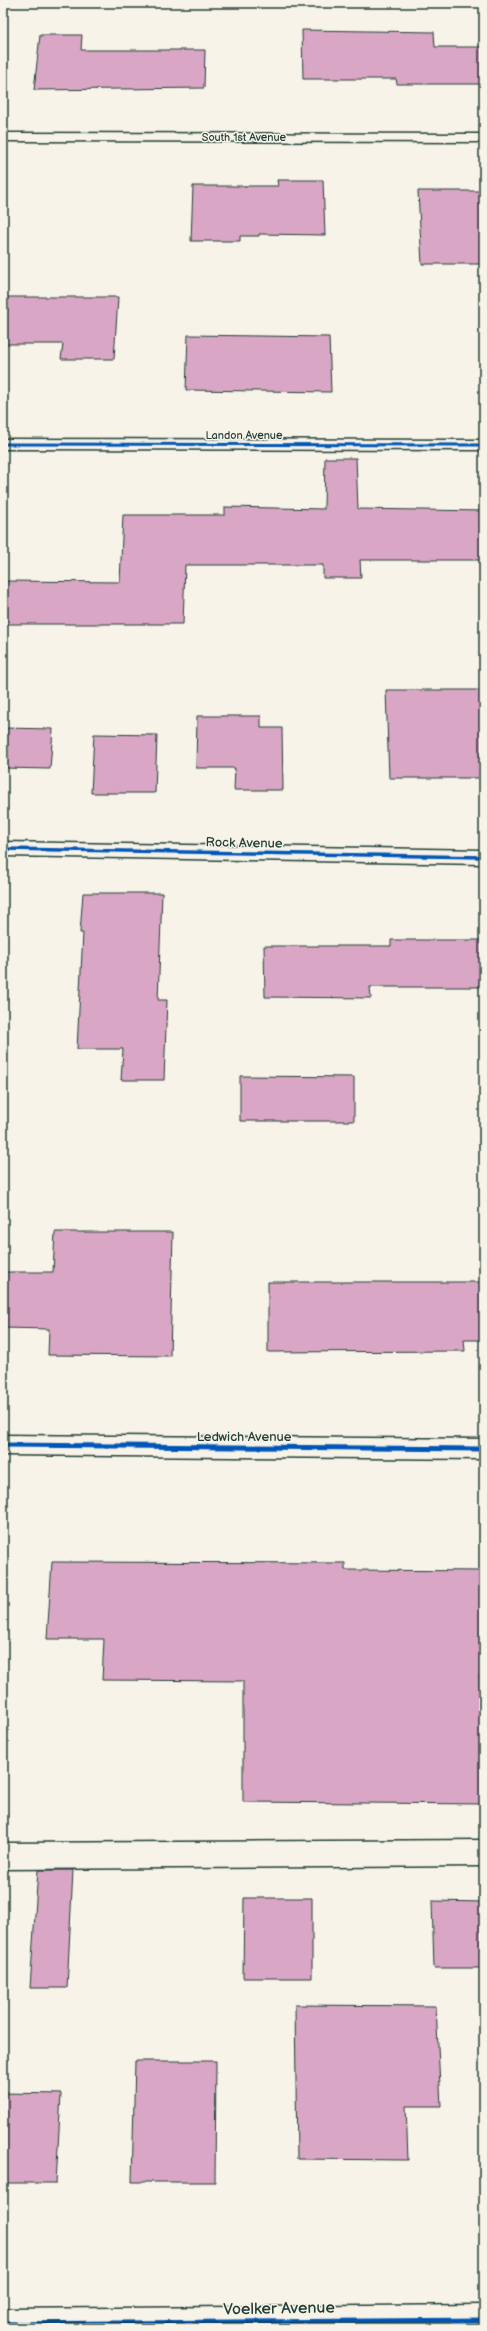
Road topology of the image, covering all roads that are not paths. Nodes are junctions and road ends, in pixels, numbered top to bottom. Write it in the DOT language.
graph roads {
  1 [pos="3,136"];
  2 [pos="484,138"];
  3 [pos="3,444"];
  4 [pos="484,445"];
  5 [pos="3,849"];
  6 [pos="484,857"];
  7 [pos="3,1445"];
  8 [pos="484,1448"];
  9 [pos="484,1853"];
  10 [pos="3,1856"];
  11 [pos="484,2320"];
  12 [pos="3,2324"];
  1 -- 2 [label="street, South 1st Avenue"];
  3 -- 4 [label="street, Landon Avenue"];
  5 -- 6 [label="street, Rock Avenue"];
  7 -- 8 [label="street, Ledwich Avenue"];
  9 -- 10 [label="street"];
  11 -- 12 [label="street, Voelker Avenue"];
}
